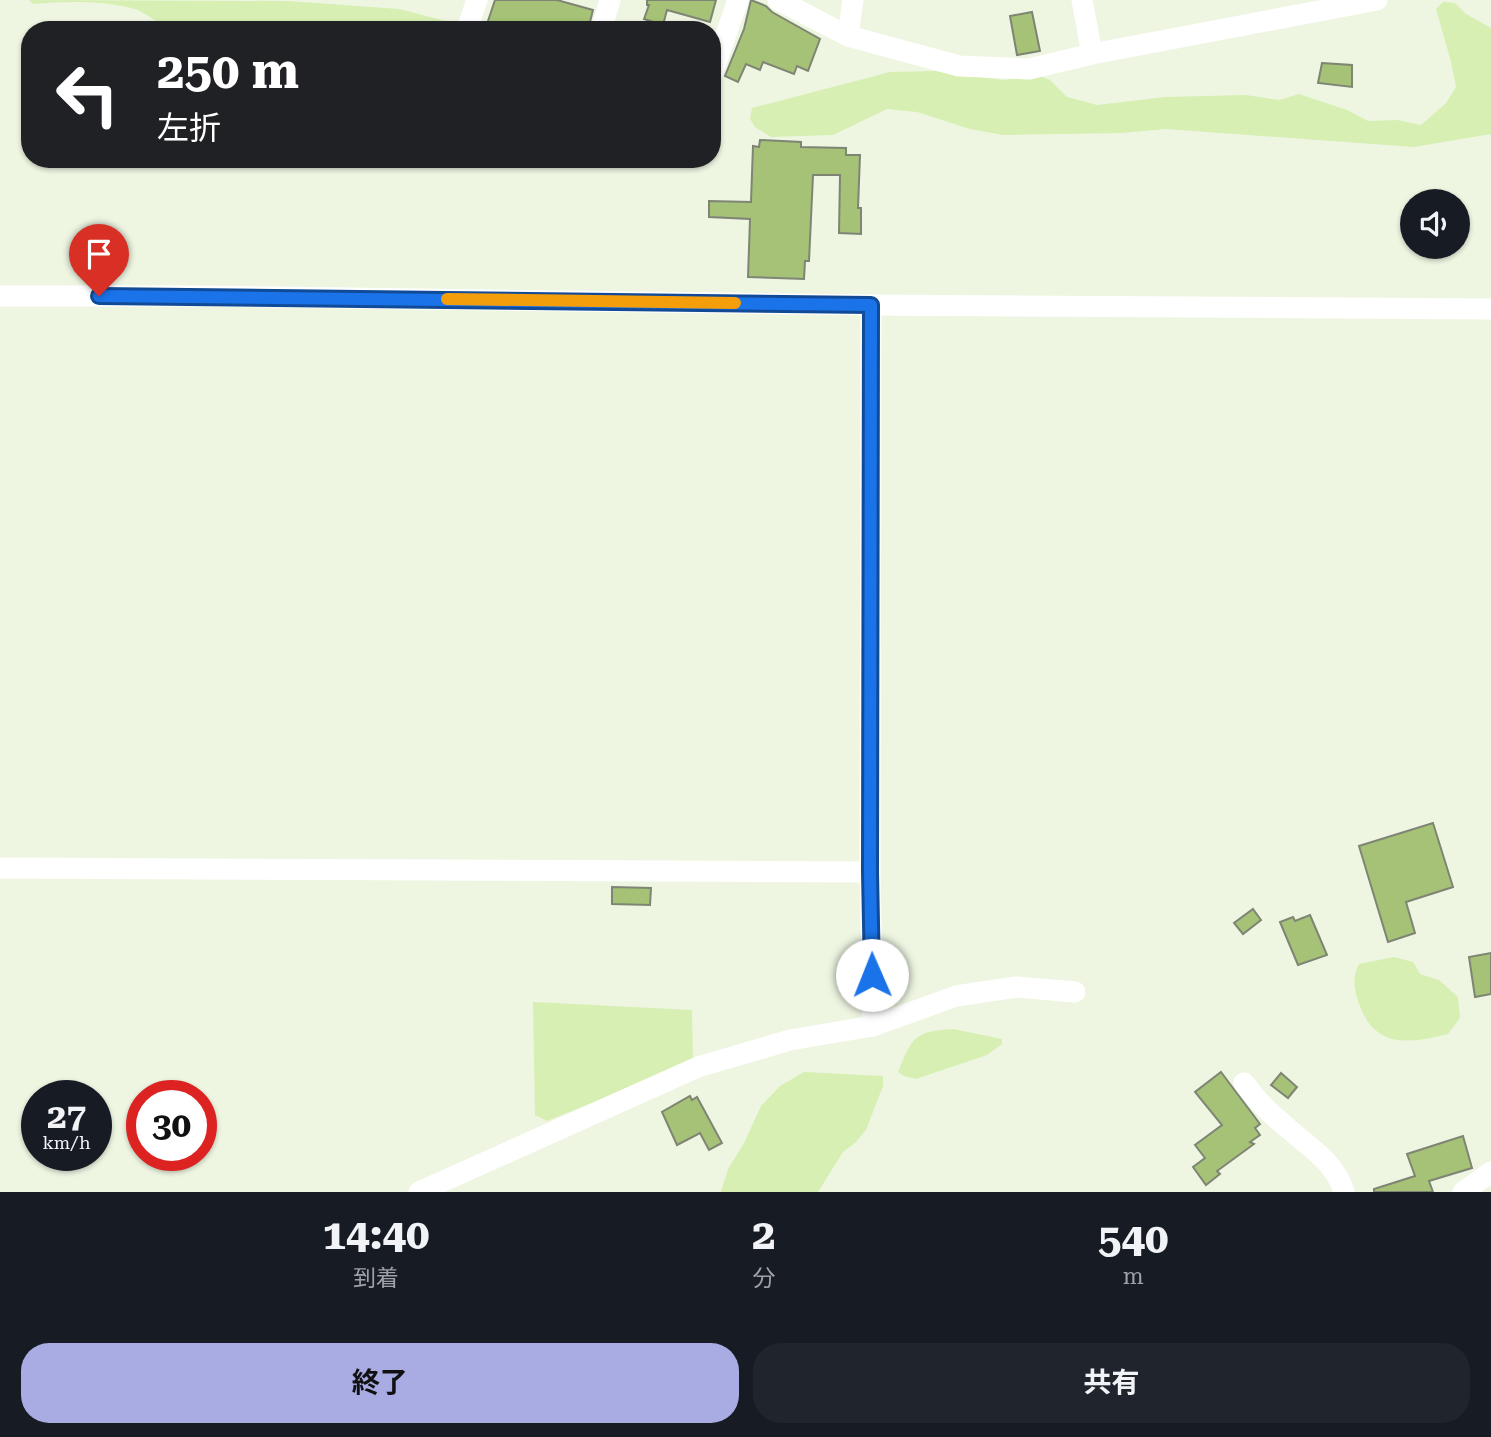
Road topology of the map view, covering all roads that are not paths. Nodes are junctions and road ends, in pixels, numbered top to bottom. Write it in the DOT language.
graph roads {
  1 [pos="477,0"];
  2 [pos="610,0"];
  3 [pos="738,0"];
  4 [pos="778,0"];
  5 [pos="853,0"];
  6 [pos="1082,0"];
  7 [pos="1377,0"];
  8 [pos="470,21"];
  9 [pos="604,21"];
  10 [pos="848,36"];
  11 [pos="721,49"];
  12 [pos="1092,54"];
  13 [pos="0,296"];
  14 [pos="871,305"];
  15 [pos="1491,309"];
  16 [pos="0,868"];
  17 [pos="870,872"];
  18 [pos="1075,992"];
  19 [pos="873,1026"];
  20 [pos="1244,1083"];
  21 [pos="1491,1172"];
  22 [pos="419,1192"];
  23 [pos="1343,1192"];
  24 [pos="1463,1192"];
  1 -- 8 [label="street"];
  2 -- 9 [label="street"];
  3 -- 11 [label="street"];
  4 -- 10 [label="street"];
  5 -- 10 [label="street"];
  6 -- 12 [label="street"];
  7 -- 12 [label="street"];
  10 -- 12 [label="street"];
  13 -- 14 [label="street"];
  14 -- 15 [label="street"];
  14 -- 17 [label="street"];
  16 -- 17 [label="street"];
  17 -- 19 [label="street"];
  18 -- 19 [label="street"];
  19 -- 22 [label="street"];
  20 -- 23 [label="street"];
  21 -- 24 [label="street"];
}
